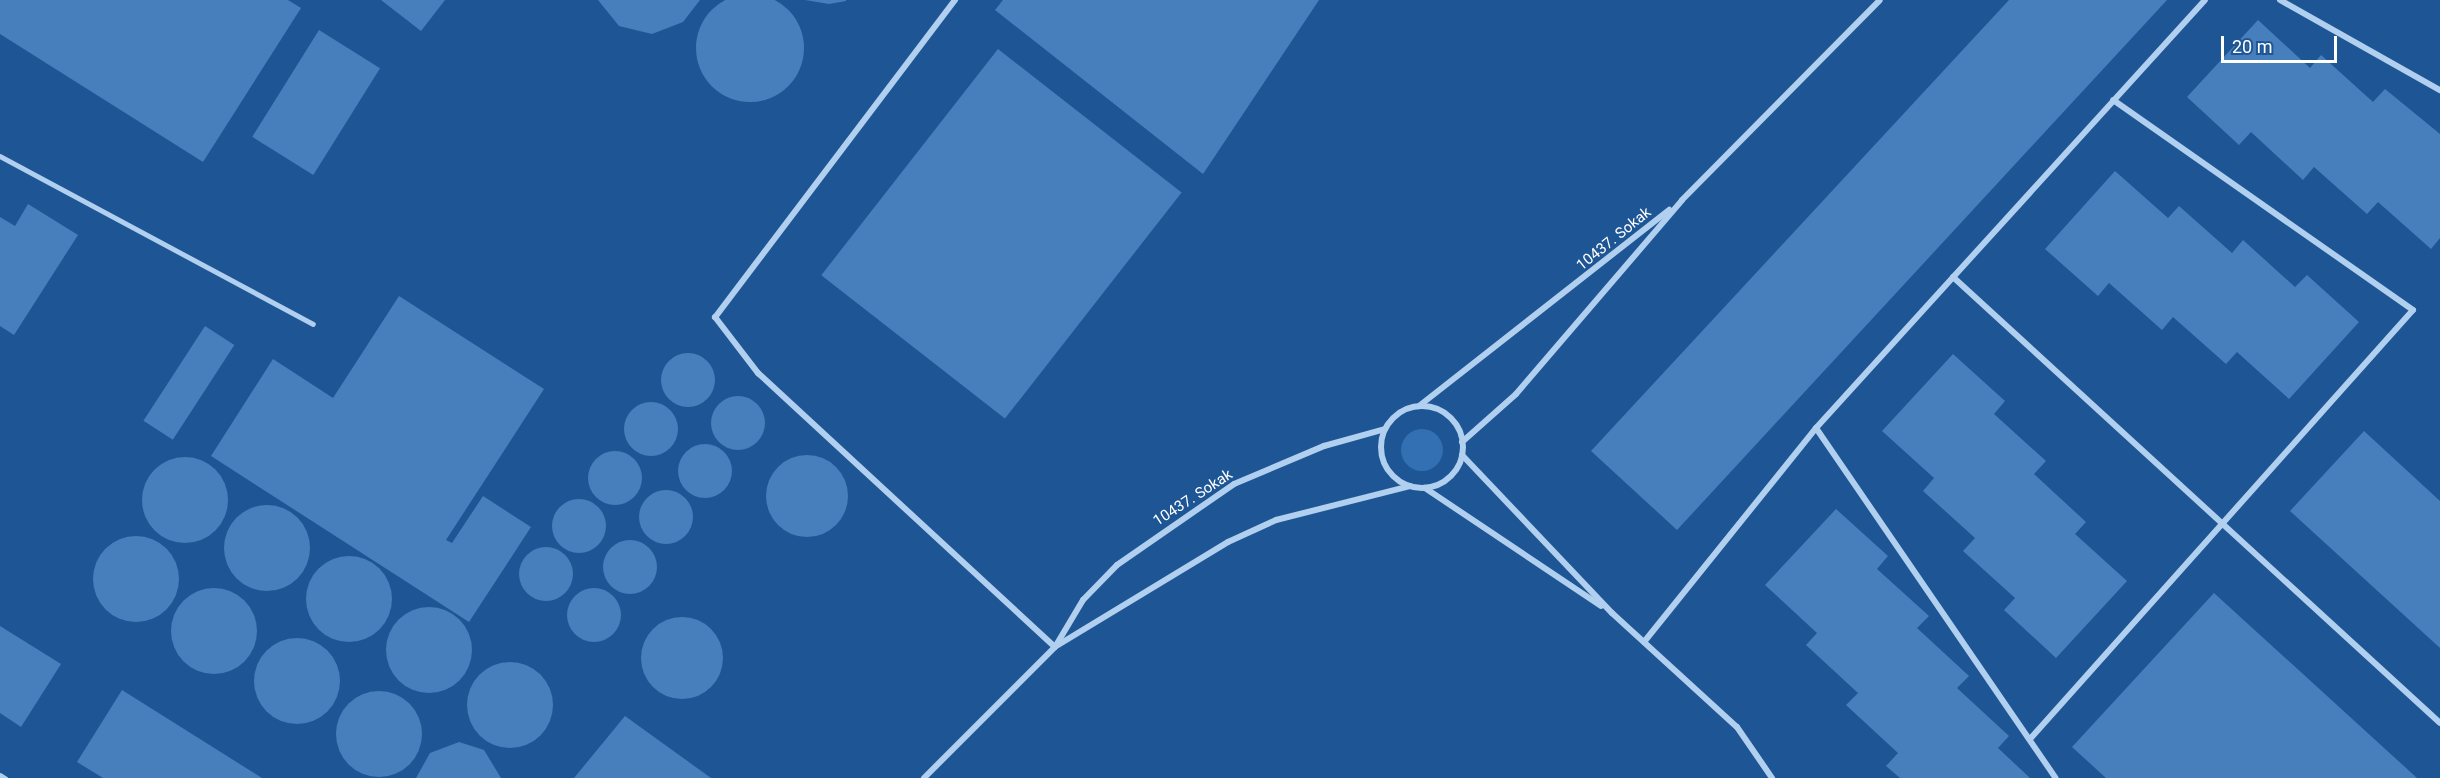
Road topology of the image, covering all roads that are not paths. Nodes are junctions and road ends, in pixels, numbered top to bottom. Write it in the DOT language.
graph roads {
  1 [pos="955,0"];
  2 [pos="1880,0"];
  3 [pos="2205,0"];
  4 [pos="2280,0"];
  5 [pos="2440,90"];
  6 [pos="2113,100"];
  7 [pos="0,156"];
  8 [pos="1682,200"];
  9 [pos="1953,278"];
  10 [pos="313,324"];
  11 [pos="1419,406"];
  12 [pos="1816,428"];
  13 [pos="1385,429"];
  14 [pos="1462,442"];
  15 [pos="1462,455"];
  16 [pos="1410,486"];
  17 [pos="1425,488"];
  18 [pos="2219,522"];
  19 [pos="1612,613"];
  20 [pos="1644,642"];
  21 [pos="1055,646"];
  22 [pos="2440,723"];
  23 [pos="2030,739"];
  24 [pos="0,775"];
  25 [pos="4,778"];
  26 [pos="924,778"];
  27 [pos="1772,778"];
  28 [pos="2056,778"];
  1 -- 21 [label="street"];
  2 -- 8 [label="street, 10437. Sokak"];
  3 -- 6 [label="street"];
  4 -- 5 [label="street"];
  6 -- 9 [label="street"];
  6 -- 18 [label="street"];
  7 -- 10 [label="lane"];
  8 -- 11 [label="street, 10437. Sokak"];
  8 -- 14 [label="street, 10437. Sokak"];
  9 -- 12 [label="street"];
  9 -- 18 [label="street"];
  11 -- 13 [label="street"];
  11 -- 14 [label="street"];
  12 -- 20 [label="street"];
  12 -- 23 [label="street"];
  13 -- 16 [label="street"];
  13 -- 21 [label="street, 10437. Sokak"];
  14 -- 15 [label="street"];
  15 -- 17 [label="street"];
  15 -- 19 [label="street"];
  16 -- 17 [label="street"];
  16 -- 21 [label="street, 10437. Sokak"];
  17 -- 19 [label="street"];
  18 -- 22 [label="street"];
  18 -- 23 [label="street"];
  19 -- 20 [label="street"];
  20 -- 27 [label="street"];
  21 -- 26 [label="street, 10437. Sokak"];
  23 -- 28 [label="street"];
  24 -- 25 [label="lane"];
}
